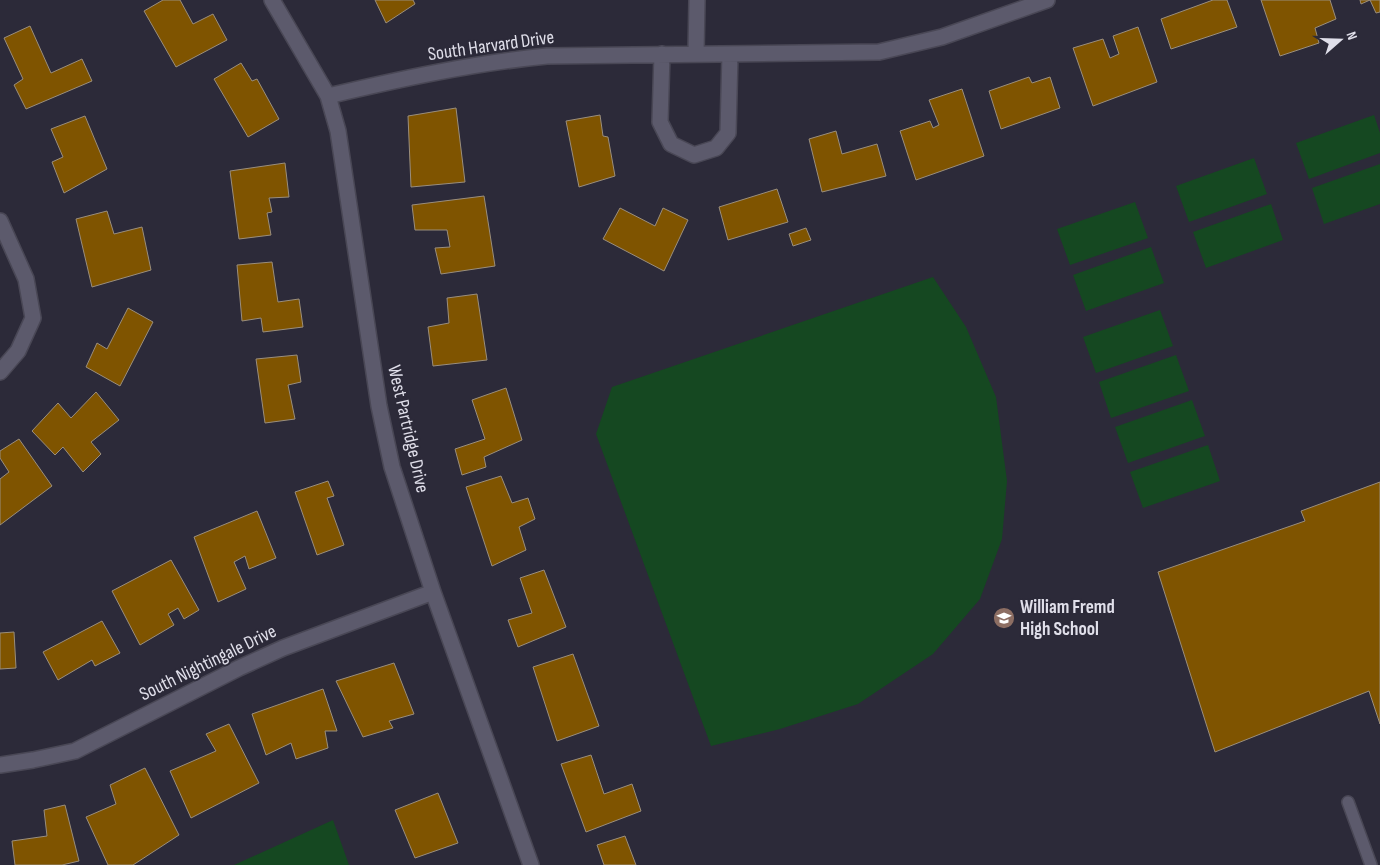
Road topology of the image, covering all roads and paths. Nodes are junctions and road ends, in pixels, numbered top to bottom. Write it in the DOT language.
graph roads {
  1 [pos="272,0"];
  2 [pos="697,0"];
  3 [pos="1047,0"];
  4 [pos="696,53"];
  5 [pos="662,54"];
  6 [pos="730,54"];
  7 [pos="328,96"];
  8 [pos="0,221"];
  9 [pos="0,372"];
  10 [pos="432,592"];
  11 [pos="0,765"];
  12 [pos="1348,802"];
  13 [pos="531,865"];
  14 [pos="1371,865"];
  1 -- 7 [label="street, West Partridge Drive"];
  2 -- 4 [label="street"];
  3 -- 6 [label="street, South Harvard Drive"];
  4 -- 5 [label="street, South Harvard Drive"];
  4 -- 6 [label="street, South Harvard Drive"];
  5 -- 6 [label="street"];
  5 -- 7 [label="street, South Harvard Drive"];
  7 -- 10 [label="street, West Partridge Drive"];
  8 -- 9 [label="street"];
  10 -- 11 [label="street, South Nightingale Drive"];
  10 -- 13 [label="street, West Partridge Drive"];
  12 -- 14 [label="lane"];
}
